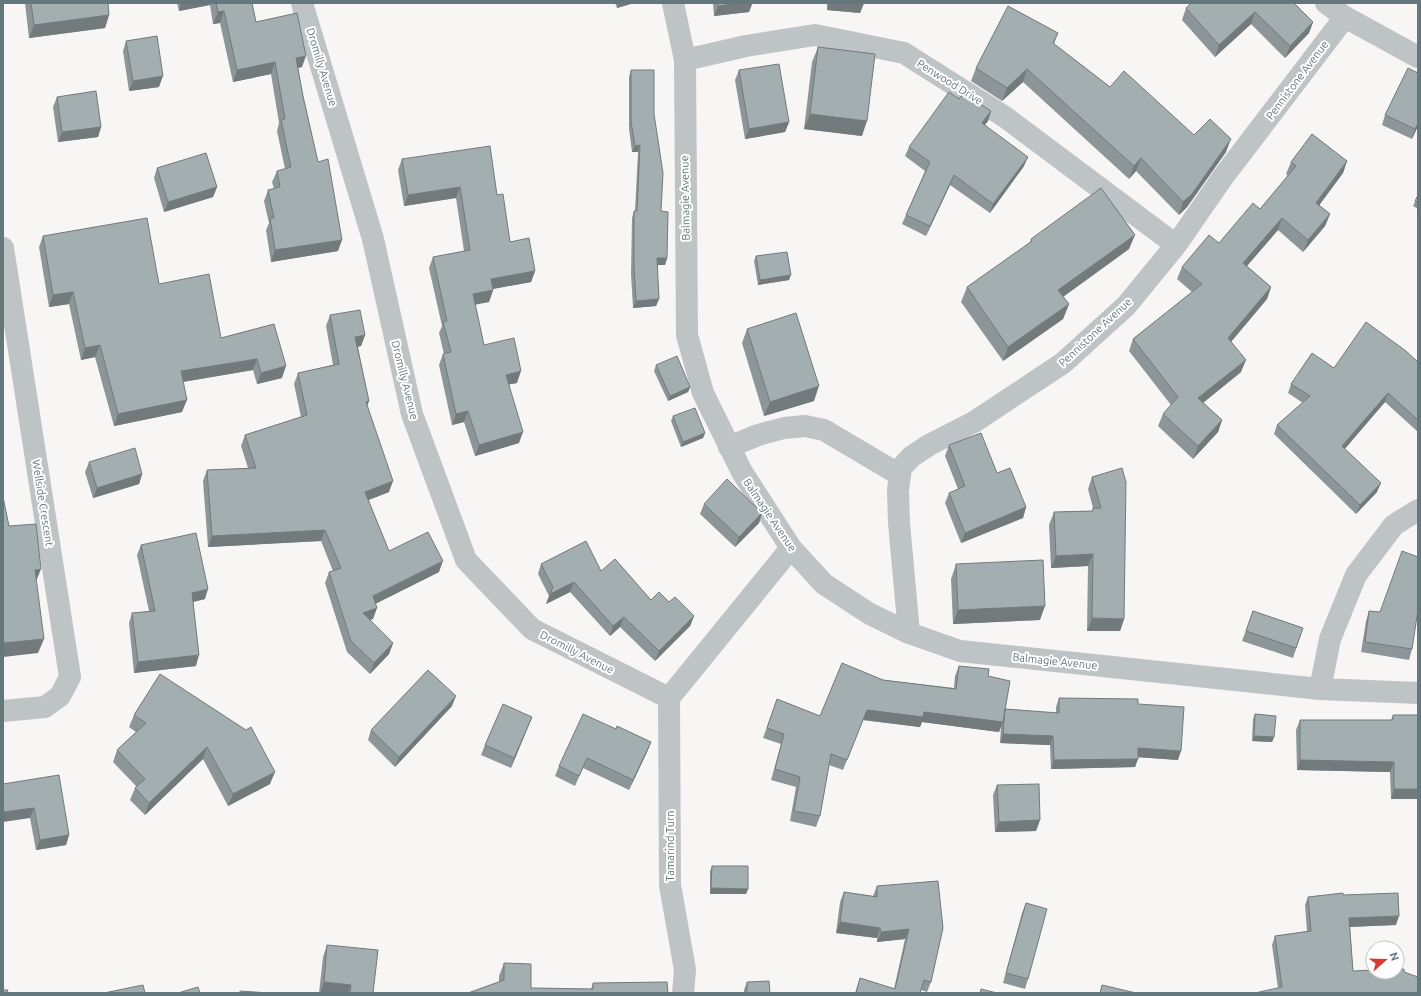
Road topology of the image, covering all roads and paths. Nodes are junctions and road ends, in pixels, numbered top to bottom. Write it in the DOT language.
graph roads {
  1 [pos="302,3"];
  2 [pos="673,3"];
  3 [pos="1326,3"];
  4 [pos="1345,17"];
  5 [pos="1418,57"];
  6 [pos="684,60"];
  7 [pos="1176,245"];
  8 [pos="3,248"];
  9 [pos="729,447"];
  10 [pos="900,475"];
  11 [pos="1418,510"];
  12 [pos="791,548"];
  13 [pos="909,633"];
  14 [pos="1320,689"];
  15 [pos="1418,693"];
  16 [pos="670,698"];
  17 [pos="3,711"];
  18 [pos="683,993"];
  1 -- 16 [label="street, Dromilly Avenue"];
  2 -- 6 [label="street, Balmagie Avenue"];
  3 -- 4 [label="street"];
  4 -- 5 [label="street"];
  4 -- 7 [label="street, Pennistone Avenue"];
  6 -- 7 [label="street, Penwood Drive"];
  6 -- 9 [label="street, Balmagie Avenue"];
  7 -- 10 [label="street, Pennistone Avenue"];
  8 -- 17 [label="street, Wellside Crescent"];
  9 -- 10 [label="street"];
  9 -- 12 [label="street, Balmagie Avenue"];
  10 -- 13 [label="street, Pennistone Avenue"];
  11 -- 14 [label="street"];
  12 -- 13 [label="street, Balmagie Avenue"];
  12 -- 16 [label="street"];
  13 -- 14 [label="street, Balmagie Avenue"];
  14 -- 15 [label="street, Balmagie Avenue"];
  16 -- 18 [label="street, Tamarind Turn"];
}
